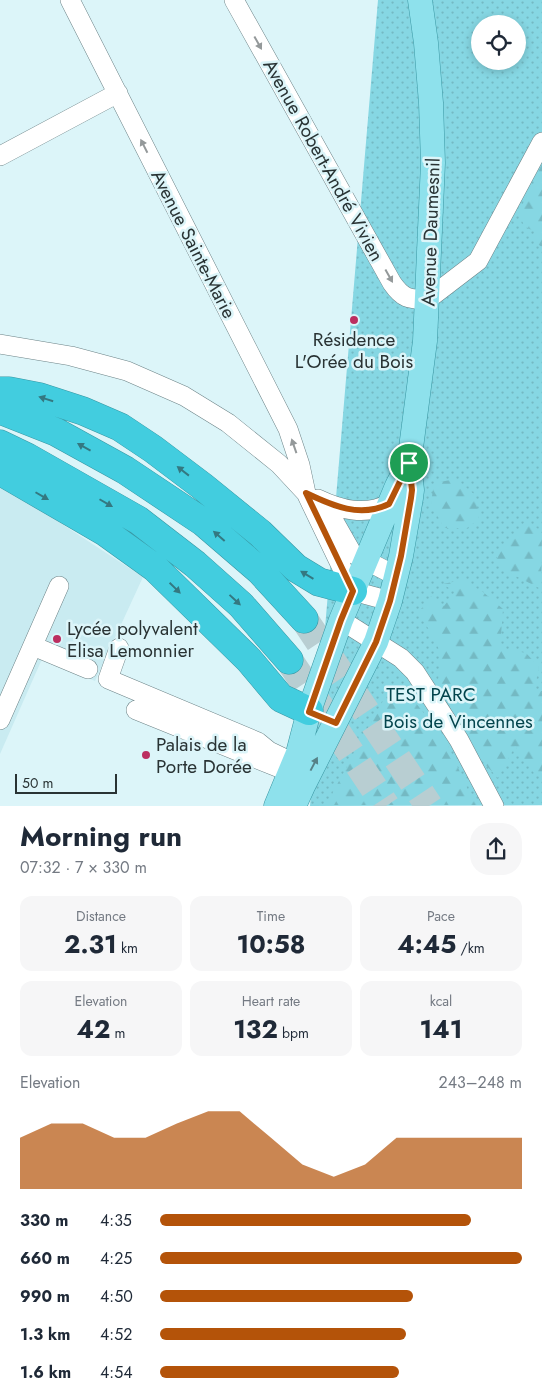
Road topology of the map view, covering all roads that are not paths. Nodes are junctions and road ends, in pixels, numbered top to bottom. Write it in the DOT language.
graph roads {
  1 [pos="70,0"];
  2 [pos="234,0"];
  3 [pos="420,0"];
  4 [pos="118,93"];
  5 [pos="542,142"];
  6 [pos="0,156"];
  7 [pos="428,300"];
  8 [pos="0,344"];
  9 [pos="0,391"];
  10 [pos="0,410"];
  11 [pos="0,444"];
  12 [pos="409,463"];
  13 [pos="0,471"];
  14 [pos="314,497"];
  15 [pos="389,504"];
  16 [pos="366,560"];
  17 [pos="396,576"];
  18 [pos="59,586"];
  19 [pos="353,591"];
  20 [pos="390,601"];
  21 [pos="304,619"];
  22 [pos="341,620"];
  23 [pos="376,642"];
  24 [pos="32,646"];
  25 [pos="119,648"];
  26 [pos="289,660"];
  27 [pos="88,669"];
  28 [pos="136,710"];
  29 [pos="309,712"];
  30 [pos="0,720"];
  31 [pos="336,723"];
  32 [pos="292,768"];
  33 [pos="276,806"];
  34 [pos="294,806"];
  35 [pos="494,806"];
  1 -- 4 [label="street, Avenue Sainte-Marie"];
  2 -- 7 [label="street, Avenue Robert-André Vivien, one-way"];
  3 -- 7 [label="main road, Avenue Daumesnil"];
  4 -- 6 [label="street"];
  14 -- 4 [label="street, Avenue Sainte-Marie, one-way"];
  5 -- 7 [label="street"];
  7 -- 12 [label="main road, Avenue Daumesnil"];
  8 -- 14 [label="street"];
  19 -- 9 [label="highway, one-way"];
  21 -- 10 [label="highway, one-way"];
  11 -- 26 [label="highway, one-way"];
  12 -- 15 [label="main road, Avenue Daumesnil"];
  12 -- 17 [label="main road, Avenue Daumesnil"];
  13 -- 29 [label="highway, one-way"];
  14 -- 15 [label="street"];
  14 -- 16 [label="street"];
  14 -- 19 [label="street"];
  15 -- 16 [label="main road, Avenue Daumesnil"];
  16 -- 17 [label="street"];
  16 -- 19 [label="main road, Avenue Daumesnil"];
  17 -- 20 [label="main road, Avenue Daumesnil"];
  18 -- 24 [label="street"];
  19 -- 20 [label="street"];
  19 -- 22 [label="main road, Avenue Daumesnil"];
  20 -- 23 [label="main road, Avenue Daumesnil"];
  22 -- 23 [label="street"];
  22 -- 29 [label="main road, Avenue Daumesnil"];
  23 -- 31 [label="main road, Avenue Daumesnil"];
  23 -- 35 [label="street"];
  24 -- 27 [label="street"];
  24 -- 30 [label="street"];
  25 -- 32 [label="street"];
  28 -- 32 [label="street"];
  29 -- 31 [label="main road"];
  29 -- 32 [label="main road, Avenue Daumesnil"];
  34 -- 31 [label="main road, Avenue Daumesnil, one-way"];
  32 -- 33 [label="main road, Avenue Daumesnil"];
}
